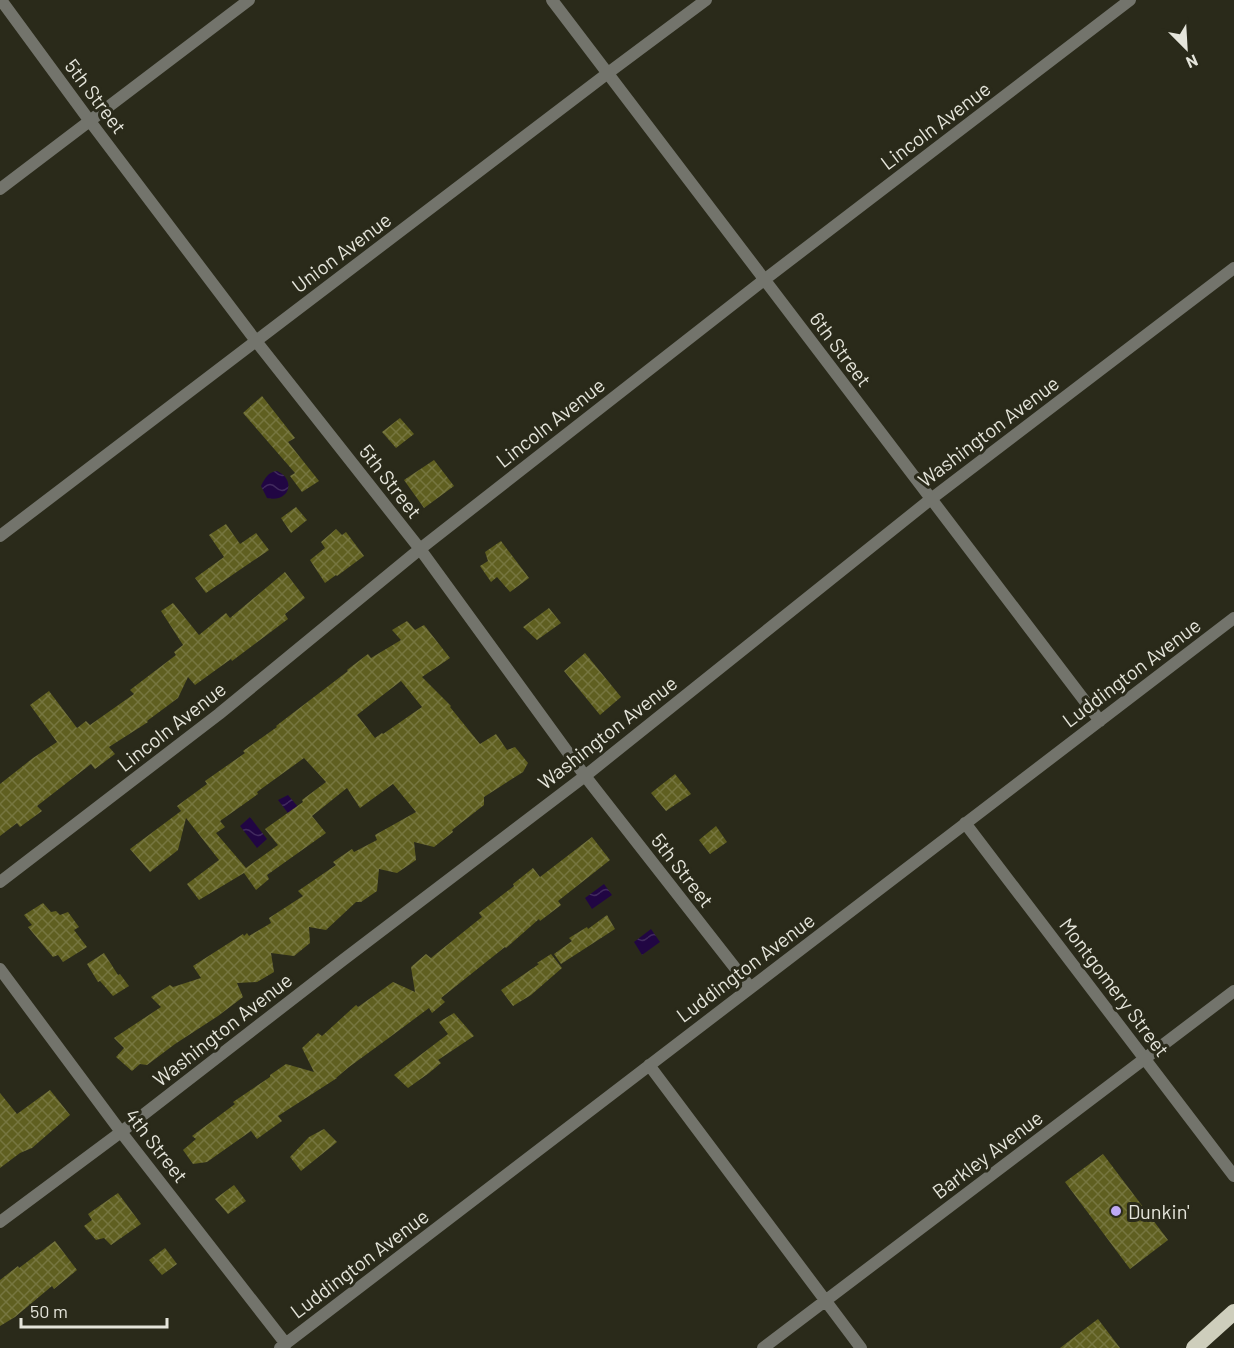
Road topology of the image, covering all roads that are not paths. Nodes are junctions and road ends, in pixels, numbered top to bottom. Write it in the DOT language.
graph roads {
  1 [pos="1,0"];
  2 [pos="249,0"];
  3 [pos="552,0"];
  4 [pos="706,0"];
  5 [pos="1130,0"];
  6 [pos="608,73"];
  7 [pos="89,120"];
  8 [pos="0,189"];
  9 [pos="1234,268"];
  10 [pos="764,280"];
  11 [pos="256,341"];
  12 [pos="931,499"];
  13 [pos="0,536"];
  14 [pos="420,549"];
  15 [pos="1234,618"];
  16 [pos="1100,721"];
  17 [pos="585,776"];
  18 [pos="965,823"];
  19 [pos="0,882"];
  20 [pos="0,969"];
  21 [pos="750,987"];
  22 [pos="1234,991"];
  23 [pos="1145,1059"];
  24 [pos="649,1065"];
  25 [pos="121,1132"];
  26 [pos="1234,1176"];
  27 [pos="0,1222"];
  28 [pos="826,1301"];
  29 [pos="1234,1312"];
  30 [pos="283,1346"];
  31 [pos="763,1348"];
  32 [pos="861,1348"];
  33 [pos="1194,1348"];
  1 -- 7 [label="street, 5th Street"];
  2 -- 7 [label="street"];
  3 -- 6 [label="street, 6th Street"];
  4 -- 6 [label="street, Union Avenue"];
  5 -- 10 [label="street, Lincoln Avenue"];
  6 -- 10 [label="street, 6th Street"];
  6 -- 11 [label="street, Union Avenue"];
  7 -- 8 [label="street"];
  7 -- 11 [label="street, 5th Street"];
  9 -- 12 [label="street, Washington Avenue"];
  10 -- 12 [label="street, 6th Street"];
  10 -- 14 [label="street, Lincoln Avenue"];
  11 -- 13 [label="street, Union Avenue"];
  11 -- 14 [label="street, 5th Street"];
  12 -- 16 [label="street, 6th Street"];
  12 -- 17 [label="street, Washington Avenue"];
  14 -- 17 [label="street, 5th Street"];
  14 -- 19 [label="street, Lincoln Avenue"];
  15 -- 16 [label="street, Luddington Avenue"];
  16 -- 18 [label="street, Luddington Avenue"];
  17 -- 21 [label="street, 5th Street"];
  17 -- 25 [label="street, Washington Avenue"];
  18 -- 21 [label="street, Luddington Avenue"];
  18 -- 23 [label="street, Montgomery Street"];
  20 -- 25 [label="street, 4th Street"];
  21 -- 24 [label="street, Luddington Avenue"];
  22 -- 23 [label="street, Barkley Avenue"];
  23 -- 26 [label="street, Montgomery Street"];
  23 -- 28 [label="street, Barkley Avenue"];
  24 -- 28 [label="street"];
  24 -- 30 [label="street, Luddington Avenue"];
  25 -- 27 [label="street, Washington Avenue"];
  25 -- 30 [label="street, 4th Street"];
  28 -- 31 [label="street, Barkley Avenue"];
  28 -- 32 [label="street"];
  29 -- 33 [label="highway"];
}
